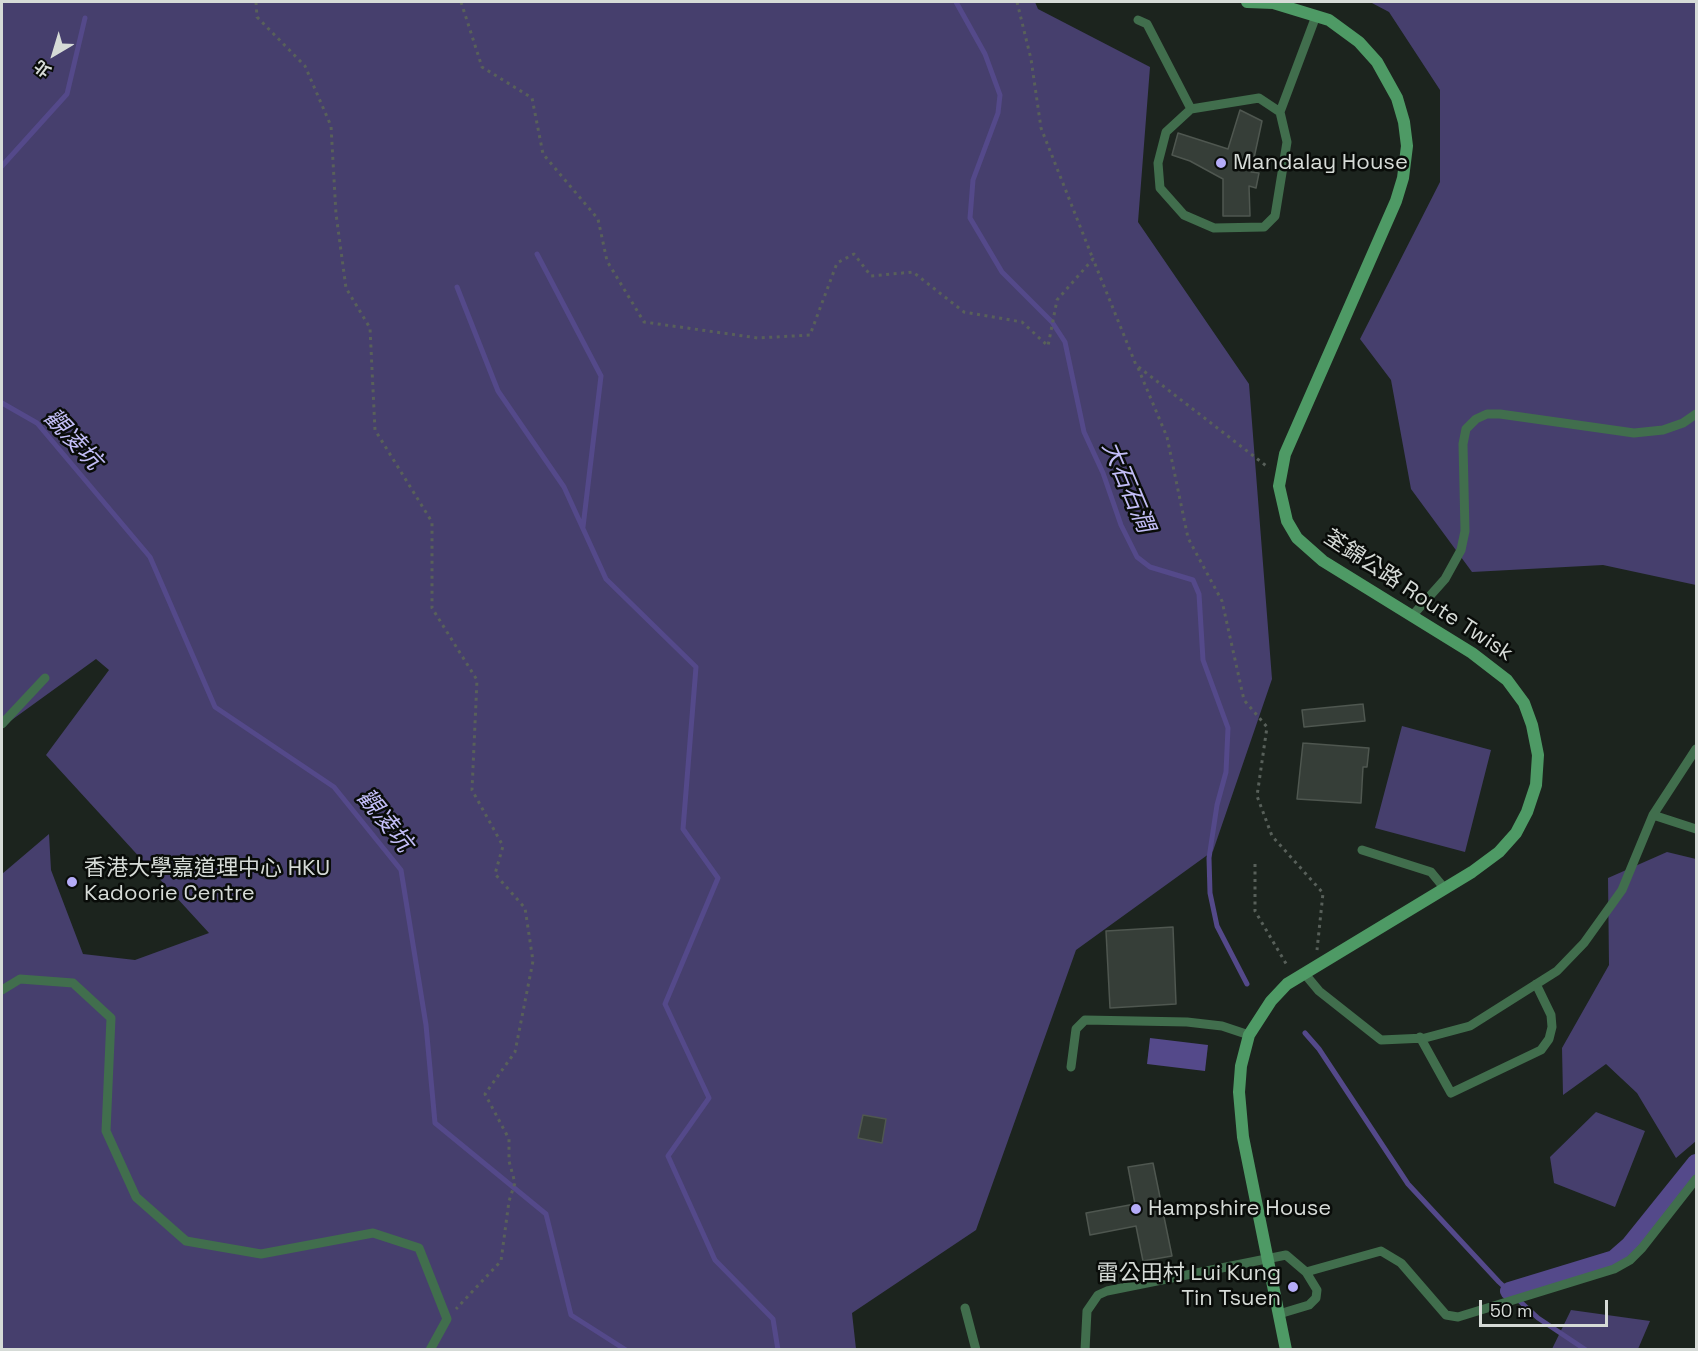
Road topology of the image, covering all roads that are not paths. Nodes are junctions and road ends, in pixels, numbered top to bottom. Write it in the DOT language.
graph roads {
  1 [pos="1247,2"];
  2 [pos="1272,2"];
  3 [pos="1316,16"];
  4 [pos="1138,20"];
  5 [pos="1191,109"];
  6 [pos="1280,112"];
  7 [pos="1696,414"];
  8 [pos="1412,616"];
  9 [pos="45,678"];
  10 [pos="2,724"];
  11 [pos="1696,749"];
  12 [pos="1653,815"];
  13 [pos="1696,829"];
  14 [pos="1362,849"];
  15 [pos="1445,889"];
  16 [pos="1305,972"];
  17 [pos="1536,984"];
  18 [pos="2,990"];
  19 [pos="1249,1035"];
  20 [pos="1420,1036"];
  21 [pos="1071,1067"];
  22 [pos="1696,1179"];
  23 [pos="1268,1257"];
  24 [pos="1306,1272"];
  25 [pos="965,1308"];
  26 [pos="1279,1314"];
  27 [pos="430,1350"];
  28 [pos="976,1350"];
  29 [pos="1085,1350"];
  30 [pos="1286,1350"];
  1 -- 2 [label="main road, 荃錦公路 Route Twisk"];
  2 -- 3 [label="main road, 荃錦公路 Route Twisk"];
  3 -- 6 [label="lane"];
  3 -- 8 [label="main road, 荃錦公路 Route Twisk"];
  4 -- 5 [label="lane"];
  5 -- 6 [label="lane"];
  5 -- 6 [label="lane"];
  7 -- 8 [label="lane"];
  8 -- 15 [label="main road, 荃錦公路 Route Twisk"];
  9 -- 10 [label="lane"];
  11 -- 12 [label="lane"];
  12 -- 13 [label="lane"];
  12 -- 17 [label="lane"];
  14 -- 15 [label="lane"];
  15 -- 16 [label="main road, 荃錦公路 Route Twisk"];
  16 -- 19 [label="main road, 荃錦公路 Route Twisk"];
  16 -- 20 [label="lane"];
  17 -- 20 [label="lane"];
  17 -- 20 [label="lane"];
  18 -- 27 [label="lane"];
  19 -- 21 [label="lane"];
  19 -- 23 [label="main road, 荃錦公路 Route Twisk"];
  22 -- 24 [label="lane"];
  23 -- 24 [label="lane"];
  23 -- 26 [label="main road, 荃錦公路 Route Twisk"];
  23 -- 29 [label="lane"];
  24 -- 26 [label="lane"];
  25 -- 28 [label="lane"];
  26 -- 30 [label="main road, 荃錦公路 Route Twisk"];
}
